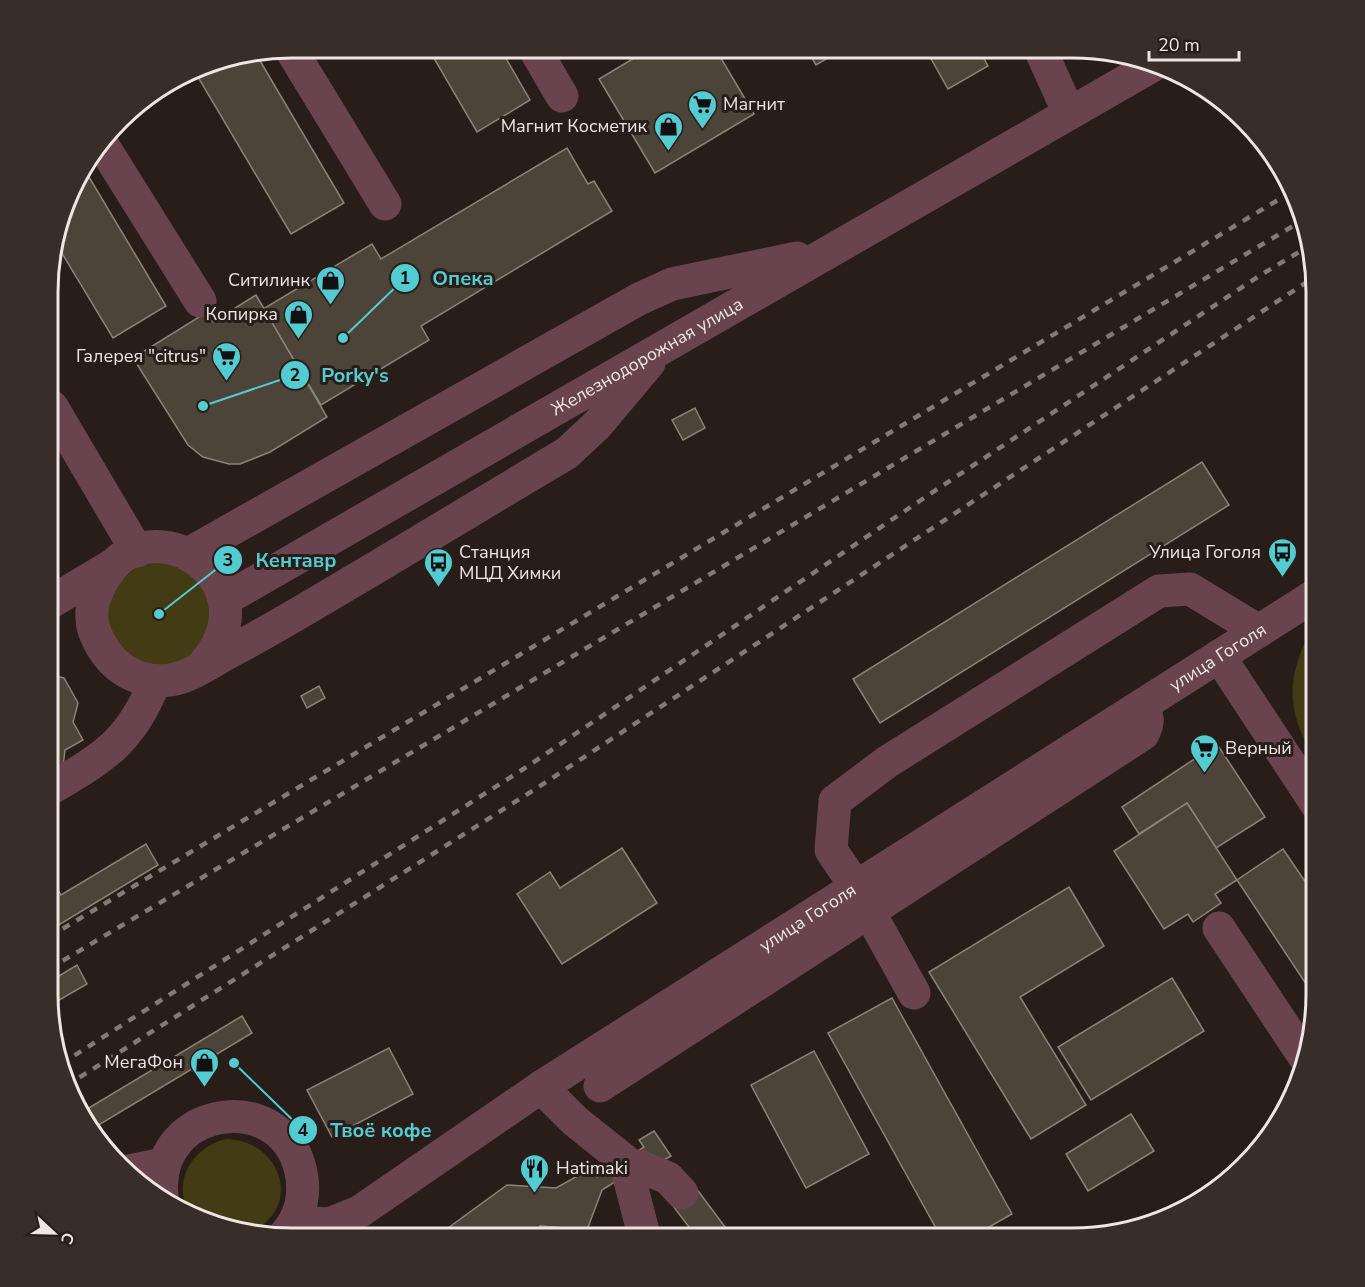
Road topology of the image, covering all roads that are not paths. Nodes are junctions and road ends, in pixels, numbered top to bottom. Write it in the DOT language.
graph roads {
  1 [pos="296,58"];
  2 [pos="540,58"];
  3 [pos="1044,58"];
  4 [pos="1145,70"];
  5 [pos="562,96"];
  6 [pos="1069,113"];
  7 [pos="106,151"];
  8 [pos="385,204"];
  9 [pos="825,253"];
  10 [pos="200,301"];
  11 [pos="663,345"];
  12 [pos="58,419"];
  13 [pos="188,554"];
  14 [pos="126,558"];
  15 [pos="58,598"];
  16 [pos="224,600"];
  17 [pos="1306,601"];
  18 [pos="1259,631"];
  19 [pos="1219,656"];
  20 [pos="204,664"];
  21 [pos="155,681"];
  22 [pos="58,784"];
  23 [pos="1306,788"];
  24 [pos="862,898"];
  25 [pos="1218,928"];
  26 [pos="914,993"];
  27 [pos="1300,1050"];
  28 [pos="600,1086"];
  29 [pos="541,1087"];
  30 [pos="164,1164"];
  31 [pos="630,1167"];
  32 [pos="137,1169"];
  33 [pos="161,1188"];
  34 [pos="682,1193"];
  35 [pos="290,1228"];
  36 [pos="310,1228"];
  37 [pos="643,1228"];
  1 -- 8 [label="street"];
  2 -- 5 [label="street"];
  3 -- 6 [label="street"];
  4 -- 6 [label="street, Железнодорожная улица"];
  6 -- 9 [label="street, Железнодорожная улица"];
  7 -- 10 [label="street"];
  9 -- 11 [label="street, Железнодорожная улица"];
  9 -- 13 [label="street"];
  11 -- 16 [label="street, Железнодорожная улица"];
  11 -- 20 [label="street"];
  12 -- 14 [label="street"];
  13 -- 14 [label="street"];
  13 -- 16 [label="street"];
  14 -- 15 [label="street"];
  14 -- 21 [label="street"];
  16 -- 20 [label="street"];
  17 -- 18 [label="street, улица Гоголя"];
  18 -- 19 [label="street, улица Гоголя"];
  18 -- 24 [label="street"];
  19 -- 23 [label="street"];
  19 -- 24 [label="street, улица Гоголя"];
  20 -- 21 [label="street"];
  21 -- 22 [label="street"];
  24 -- 26 [label="street"];
  24 -- 28 [label="street"];
  24 -- 29 [label="street, улица Гоголя"];
  25 -- 27 [label="street"];
  29 -- 31 [label="street"];
  29 -- 36 [label="street, улица Гоголя"];
  30 -- 32 [label="street"];
  30 -- 33 [label="street"];
  30 -- 35 [label="street"];
  31 -- 34 [label="street"];
  31 -- 37 [label="street"];
}
